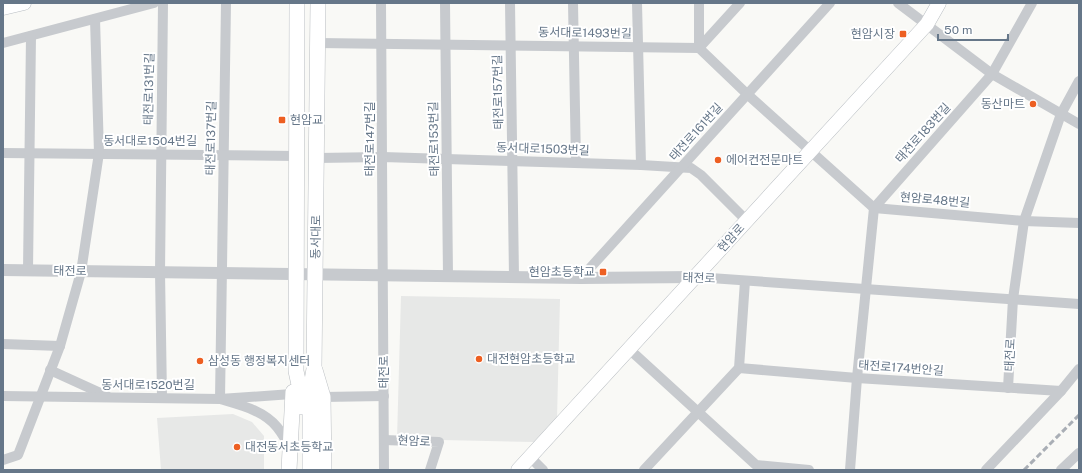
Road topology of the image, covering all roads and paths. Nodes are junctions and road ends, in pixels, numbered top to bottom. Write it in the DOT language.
graph roads {
  1 [pos="24,3"];
  2 [pos="154,3"];
  3 [pos="163,3"];
  4 [pos="226,3"];
  5 [pos="297,3"];
  6 [pos="318,3"];
  7 [pos="382,3"];
  8 [pos="445,3"];
  9 [pos="510,3"];
  10 [pos="573,3"];
  11 [pos="637,3"];
  12 [pos="699,3"];
  13 [pos="740,3"];
  14 [pos="830,3"];
  15 [pos="898,3"];
  16 [pos="940,3"];
  17 [pos="1032,3"];
  18 [pos="3,8"];
  19 [pos="95,18"];
  20 [pos="927,24"];
  21 [pos="31,36"];
  22 [pos="3,43"];
  23 [pos="318,43"];
  24 [pos="382,43"];
  25 [pos="446,44"];
  26 [pos="511,45"];
  27 [pos="574,46"];
  28 [pos="638,47"];
  29 [pos="699,48"];
  30 [pos="992,74"];
  31 [pos="1079,82"];
  32 [pos="747,94"];
  33 [pos="1061,114"];
  34 [pos="1079,124"];
  35 [pos="810,151"];
  36 [pos="3,153"];
  37 [pos="31,153"];
  38 [pos="99,153"];
  39 [pos="161,154"];
  40 [pos="224,154"];
  41 [pos="297,156"];
  42 [pos="383,157"];
  43 [pos="317,158"];
  44 [pos="447,159"];
  45 [pos="512,161"];
  46 [pos="576,163"];
  47 [pos="641,165"];
  48 [pos="681,167"];
  49 [pos="874,208"];
  50 [pos="747,221"];
  51 [pos="1024,221"];
  52 [pos="1079,223"];
  53 [pos="3,270"];
  54 [pos="28,270"];
  55 [pos="81,272"];
  56 [pos="160,272"];
  57 [pos="223,273"];
  58 [pos="296,274"];
  59 [pos="315,274"];
  60 [pos="384,275"];
  61 [pos="448,276"];
  62 [pos="514,277"];
  63 [pos="696,277"];
  64 [pos="581,278"];
  65 [pos="745,281"];
  66 [pos="866,290"];
  67 [pos="1013,299"];
  68 [pos="1079,304"];
  69 [pos="3,344"];
  70 [pos="60,346"];
  71 [pos="629,349"];
  72 [pos="314,368"];
  73 [pos="739,368"];
  74 [pos="1079,369"];
  75 [pos="50,370"];
  76 [pos="296,371"];
  77 [pos="857,378"];
  78 [pos="1008,388"];
  79 [pos="1061,391"];
  80 [pos="292,394"];
  81 [pos="3,396"];
  82 [pos="40,396"];
  83 [pos="323,396"];
  84 [pos="384,396"];
  85 [pos="162,397"];
  86 [pos="111,398"];
  87 [pos="220,399"];
  88 [pos="698,412"];
  89 [pos="384,440"];
  90 [pos="291,448"];
  91 [pos="1079,453"];
  92 [pos="530,458"];
  93 [pos="3,460"];
  94 [pos="754,468"];
  95 [pos="289,470"];
  96 [pos="300,470"];
  97 [pos="310,470"];
  98 [pos="324,470"];
  99 [pos="384,470"];
  100 [pos="430,470"];
  101 [pos="518,470"];
  102 [pos="543,470"];
  103 [pos="644,470"];
  104 [pos="809,470"];
  105 [pos="850,470"];
  106 [pos="986,470"];
  107 [pos="1061,470"];
  1 -- 18 [label="main road"];
  2 -- 19 [label="street"];
  3 -- 39 [label="street, 태전로131번길"];
  4 -- 40 [label="street, 태전로137번길"];
  5 -- 41 [label="main road, 동서대로"];
  6 -- 23 [label="main road, 동서대로"];
  7 -- 24 [label="street, 태전로147번길"];
  8 -- 25 [label="street, 태전로153번길"];
  9 -- 26 [label="street, 태전로157번길"];
  10 -- 27 [label="street"];
  11 -- 28 [label="street"];
  12 -- 29 [label="street"];
  13 -- 29 [label="street"];
  14 -- 32 [label="street, 태전로161번길"];
  15 -- 20 [label="street"];
  16 -- 20 [label="main road, 현암로"];
  17 -- 30 [label="street, 태전로183번길"];
  19 -- 21 [label="street"];
  19 -- 38 [label="street"];
  20 -- 30 [label="street"];
  20 -- 35 [label="main road, 현암로"];
  21 -- 22 [label="street"];
  21 -- 37 [label="street"];
  23 -- 24 [label="street, 동서대로1493번길"];
  23 -- 43 [label="main road, 동서대로"];
  24 -- 25 [label="street, 동서대로1493번길"];
  24 -- 42 [label="street, 태전로147번길"];
  25 -- 26 [label="street, 동서대로1493번길"];
  25 -- 44 [label="street, 태전로153번길"];
  26 -- 27 [label="street, 동서대로1493번길"];
  26 -- 45 [label="street, 태전로157번길"];
  27 -- 28 [label="street, 동서대로1493번길"];
  27 -- 46 [label="street"];
  28 -- 29 [label="street, 동서대로1493번길"];
  28 -- 47 [label="street"];
  29 -- 32 [label="street"];
  30 -- 33 [label="street"];
  30 -- 49 [label="street, 태전로183번길"];
  31 -- 33 [label="street"];
  32 -- 35 [label="street"];
  32 -- 48 [label="street, 태전로161번길"];
  33 -- 34 [label="street"];
  33 -- 51 [label="street"];
  35 -- 49 [label="street"];
  35 -- 50 [label="main road, 현암로"];
  36 -- 37 [label="street, 동서대로1504번길"];
  37 -- 38 [label="street, 동서대로1504번길"];
  37 -- 54 [label="street"];
  38 -- 39 [label="street, 동서대로1504번길"];
  38 -- 55 [label="street"];
  39 -- 40 [label="street, 동서대로1504번길"];
  39 -- 56 [label="street, 태전로131번길"];
  40 -- 41 [label="street, 동서대로1504번길"];
  40 -- 57 [label="street, 태전로137번길"];
  41 -- 58 [label="main road, 동서대로"];
  42 -- 43 [label="street, 동서대로1503번길"];
  42 -- 44 [label="street, 동서대로1503번길"];
  42 -- 60 [label="street, 태전로147번길"];
  43 -- 59 [label="main road, 동서대로"];
  44 -- 45 [label="street, 동서대로1503번길"];
  44 -- 61 [label="street, 태전로153번길"];
  45 -- 46 [label="street, 동서대로1503번길"];
  45 -- 62 [label="street, 태전로157번길"];
  46 -- 47 [label="street, 동서대로1503번길"];
  47 -- 48 [label="street, 동서대로1503번길"];
  48 -- 50 [label="street, 동서대로1503번길"];
  48 -- 64 [label="street, 태전로161번길"];
  49 -- 51 [label="street, 현암로48번길"];
  49 -- 66 [label="street"];
  50 -- 63 [label="main road, 현암로"];
  51 -- 52 [label="street, 현암로48번길"];
  51 -- 67 [label="street"];
  53 -- 54 [label="street, 태전로"];
  54 -- 55 [label="street, 태전로"];
  55 -- 56 [label="street, 태전로"];
  55 -- 70 [label="street"];
  56 -- 57 [label="street, 태전로"];
  56 -- 85 [label="street"];
  57 -- 58 [label="street, 태전로"];
  57 -- 87 [label="street"];
  58 -- 59 [label="street, 태전로"];
  58 -- 76 [label="main road, 동서대로"];
  59 -- 60 [label="street, 태전로"];
  59 -- 72 [label="main road, 동서대로"];
  60 -- 61 [label="street, 태전로"];
  60 -- 84 [label="street, 태전로"];
  61 -- 62 [label="street, 태전로"];
  62 -- 64 [label="street, 태전로"];
  63 -- 64 [label="street, 태전로"];
  63 -- 65 [label="street, 태전로"];
  63 -- 71 [label="main road, 현암로"];
  65 -- 66 [label="street, 태전로"];
  65 -- 73 [label="street"];
  66 -- 67 [label="street, 태전로"];
  66 -- 77 [label="street"];
  67 -- 68 [label="street, 태전로"];
  67 -- 78 [label="street, 태전로"];
  69 -- 70 [label="street"];
  70 -- 75 [label="street"];
  71 -- 88 [label="street"];
  71 -- 92 [label="main road, 현암로"];
  72 -- 83 [label="main road"];
  72 -- 97 [label="main road, 동서대로"];
  73 -- 77 [label="street, 태전로174번안길"];
  73 -- 88 [label="street"];
  74 -- 79 [label="street"];
  75 -- 82 [label="street"];
  75 -- 86 [label="street"];
  76 -- 80 [label="main road"];
  76 -- 96 [label="main road, 동서대로"];
  77 -- 78 [label="street, 태전로174번안길"];
  77 -- 105 [label="street"];
  78 -- 79 [label="street, 태전로174번안길"];
  79 -- 106 [label="street"];
  80 -- 87 [label="street, 동서대로1520번길"];
  80 -- 90 [label="main road"];
  81 -- 82 [label="street, 동서대로1520번길"];
  82 -- 86 [label="street, 동서대로1520번길"];
  82 -- 93 [label="street"];
  83 -- 84 [label="street"];
  83 -- 98 [label="main road"];
  84 -- 89 [label="street, 태전로"];
  85 -- 86 [label="street, 동서대로1520번길"];
  85 -- 87 [label="street, 동서대로1520번길"];
  87 -- 90 [label="street"];
  88 -- 94 [label="street"];
  88 -- 103 [label="street"];
  89 -- 99 [label="street, 태전로"];
  89 -- 100 [label="street, 현암로"];
  90 -- 95 [label="main road"];
  91 -- 107 [label="street"];
  92 -- 101 [label="main road, 현암로"];
  92 -- 102 [label="street"];
  94 -- 104 [label="street"];
}
